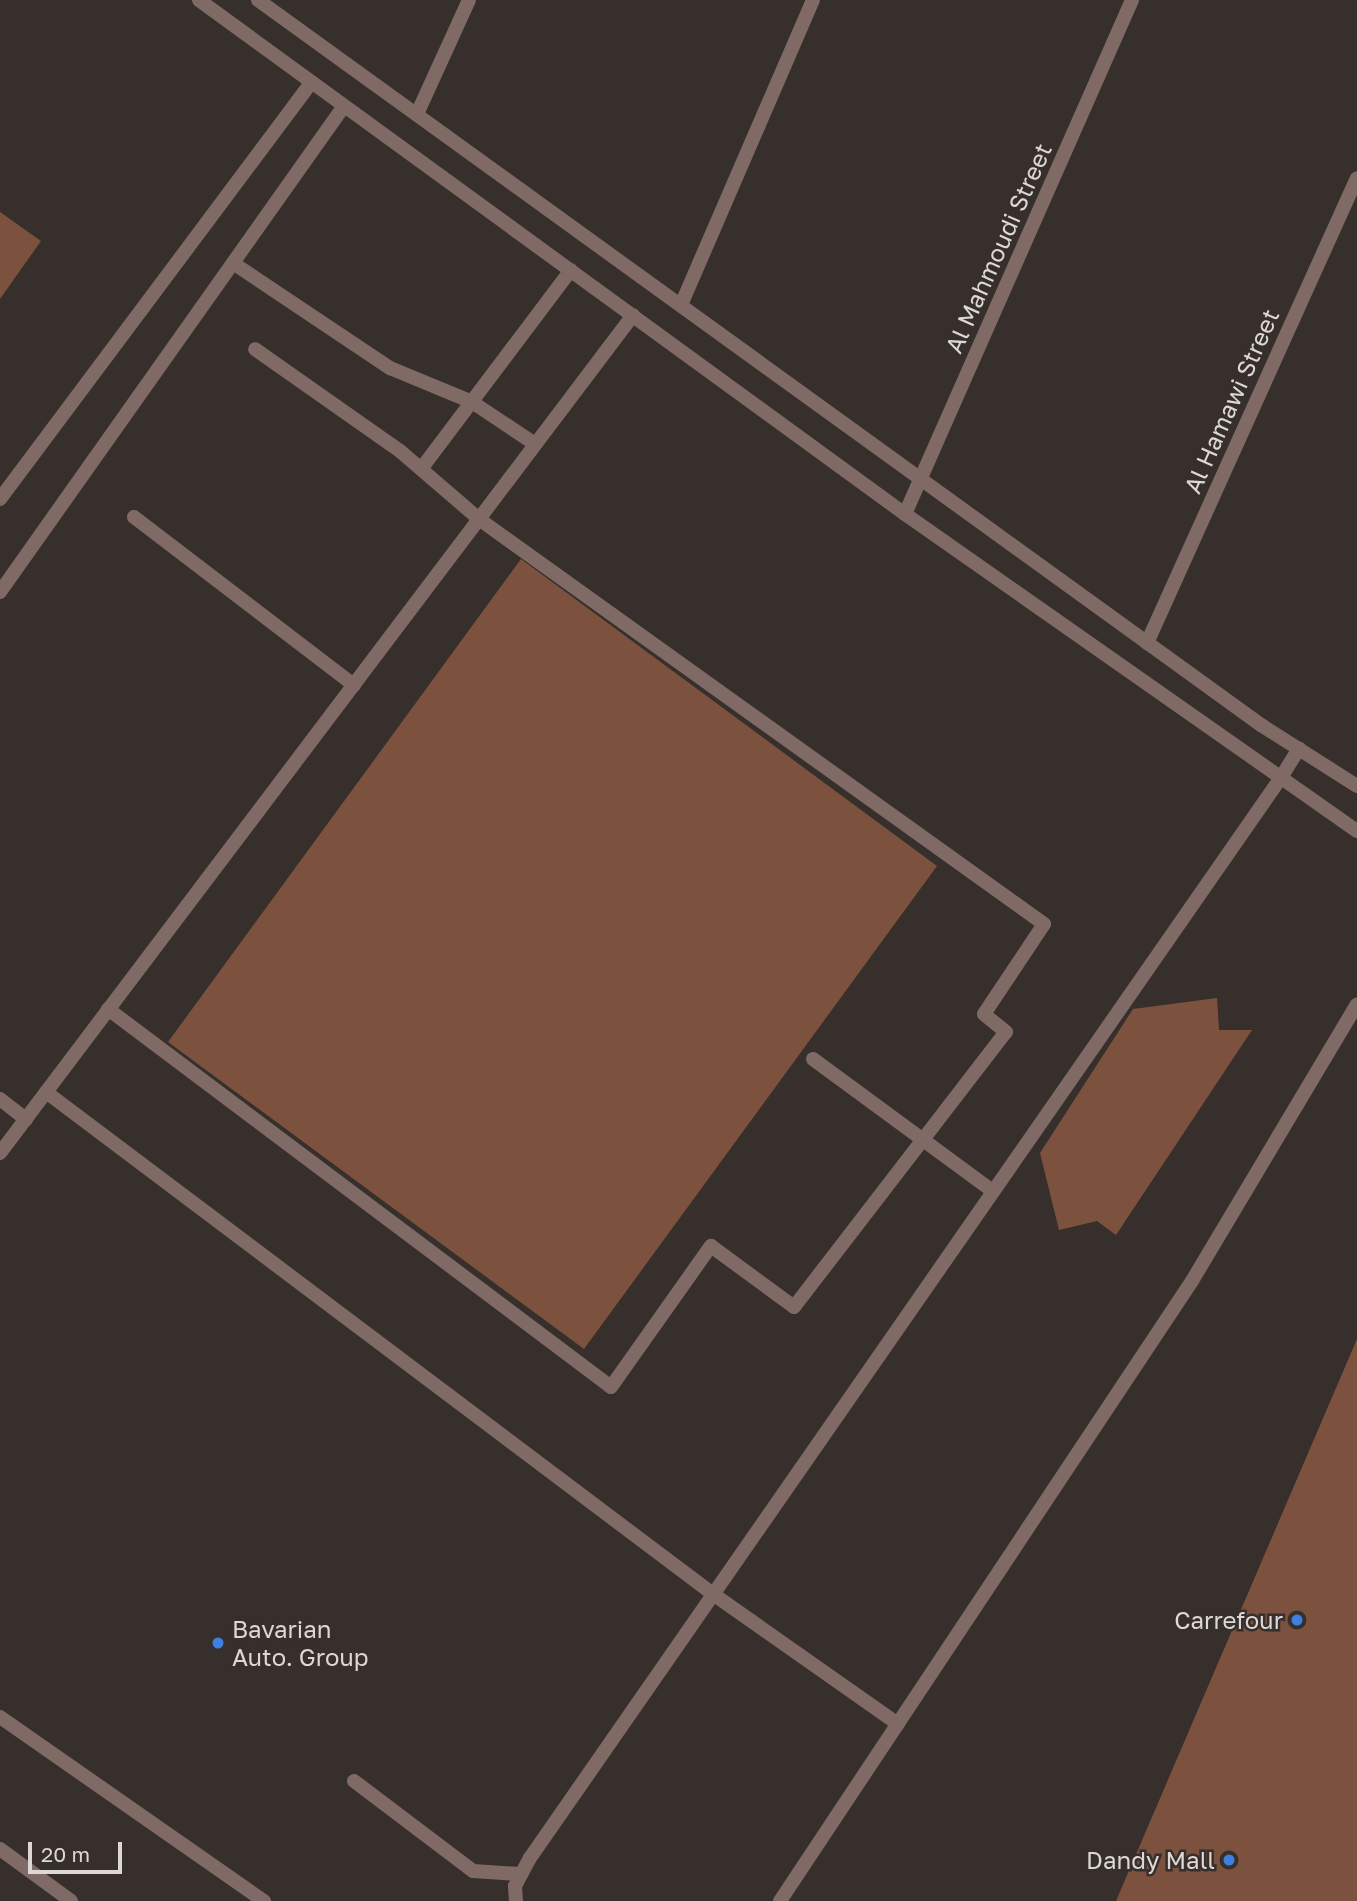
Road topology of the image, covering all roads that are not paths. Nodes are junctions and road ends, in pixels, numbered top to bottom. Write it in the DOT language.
graph roads {
  1 [pos="199,0"];
  2 [pos="258,0"];
  3 [pos="469,0"];
  4 [pos="813,0"];
  5 [pos="1132,0"];
  6 [pos="311,82"];
  7 [pos="344,107"];
  8 [pos="417,114"];
  9 [pos="1357,178"];
  10 [pos="233,263"];
  11 [pos="571,270"];
  12 [pos="681,305"];
  13 [pos="633,315"];
  14 [pos="255,349"];
  15 [pos="472,402"];
  16 [pos="536,444"];
  17 [pos="421,469"];
  18 [pos="920,480"];
  19 [pos="0,499"];
  20 [pos="905,514"];
  21 [pos="134,517"];
  22 [pos="479,519"];
  23 [pos="0,592"];
  24 [pos="1147,643"];
  25 [pos="354,685"];
  26 [pos="1299,749"];
  27 [pos="1280,779"];
  28 [pos="1357,786"];
  29 [pos="1357,831"];
  30 [pos="1357,1004"];
  31 [pos="108,1009"];
  32 [pos="813,1059"];
  33 [pos="46,1092"];
  34 [pos="0,1099"];
  35 [pos="26,1119"];
  36 [pos="925,1140"];
  37 [pos="0,1153"];
  38 [pos="993,1191"];
  39 [pos="713,1594"];
  40 [pos="0,1717"];
  41 [pos="898,1724"];
  42 [pos="354,1781"];
  43 [pos="0,1849"];
  44 [pos="520,1874"];
  45 [pos="71,1901"];
  46 [pos="264,1901"];
  47 [pos="516,1901"];
  48 [pos="780,1901"];
  1 -- 6 [label="street"];
  2 -- 8 [label="street"];
  3 -- 8 [label="street"];
  4 -- 12 [label="street"];
  5 -- 18 [label="street, Al Mahmoudi Street"];
  6 -- 7 [label="street"];
  6 -- 19 [label="street"];
  7 -- 10 [label="street"];
  7 -- 11 [label="street"];
  8 -- 12 [label="street"];
  9 -- 24 [label="street, Al Hamawi Street"];
  10 -- 15 [label="street"];
  10 -- 23 [label="street"];
  11 -- 13 [label="street"];
  11 -- 15 [label="street"];
  12 -- 18 [label="street"];
  13 -- 16 [label="street"];
  13 -- 20 [label="street"];
  14 -- 17 [label="street"];
  15 -- 16 [label="street"];
  15 -- 17 [label="street"];
  16 -- 22 [label="street"];
  17 -- 22 [label="street"];
  18 -- 20 [label="street, Al Mahmoudi Street"];
  18 -- 24 [label="street"];
  20 -- 27 [label="street"];
  21 -- 25 [label="street"];
  22 -- 25 [label="street"];
  22 -- 36 [label="street"];
  24 -- 26 [label="street"];
  25 -- 31 [label="street"];
  26 -- 27 [label="street"];
  26 -- 28 [label="street"];
  27 -- 29 [label="street"];
  27 -- 38 [label="street"];
  30 -- 41 [label="street"];
  31 -- 33 [label="street"];
  31 -- 36 [label="street"];
  32 -- 36 [label="street"];
  33 -- 35 [label="street"];
  33 -- 39 [label="street"];
  34 -- 35 [label="street"];
  35 -- 37 [label="street"];
  36 -- 38 [label="street"];
  38 -- 39 [label="street"];
  39 -- 41 [label="street"];
  39 -- 44 [label="street"];
  40 -- 46 [label="street"];
  41 -- 48 [label="street"];
  42 -- 44 [label="street"];
  43 -- 45 [label="street"];
  44 -- 47 [label="street"];
}
